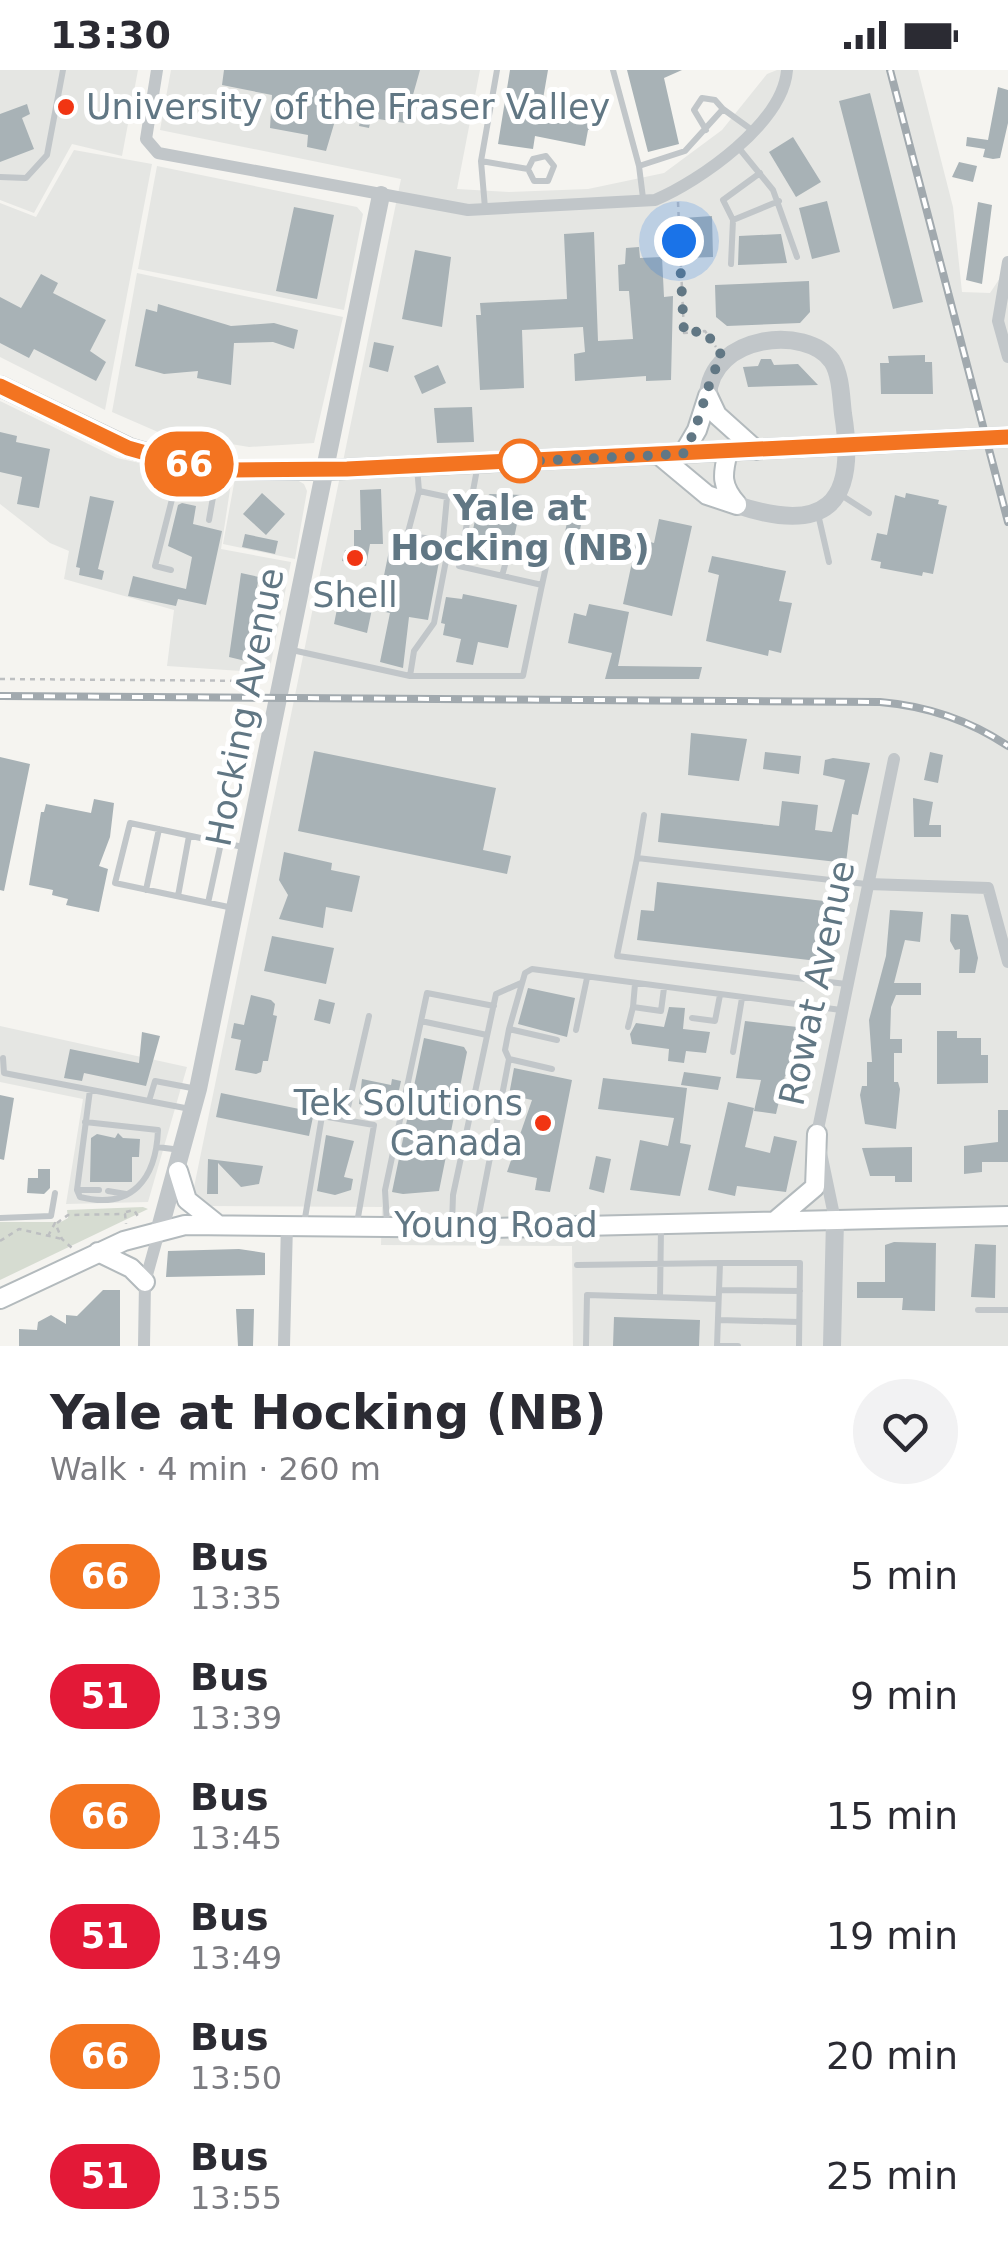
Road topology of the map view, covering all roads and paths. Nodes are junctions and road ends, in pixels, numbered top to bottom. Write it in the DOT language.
graph roads {
  1 [pos="63,70"];
  2 [pos="157,70"];
  3 [pos="498,70"];
  4 [pos="613,70"];
  5 [pos="787,70"];
  6 [pos="723,109"];
  7 [pos="706,130"];
  8 [pos="752,130"];
  9 [pos="738,146"];
  10 [pos="481,161"];
  11 [pos="638,166"];
  12 [pos="528,169"];
  13 [pos="760,173"];
  14 [pos="0,177"];
  15 [pos="678,190"];
  16 [pos="380,195"];
  17 [pos="644,201"];
  18 [pos="779,201"];
  19 [pos="485,210"];
  20 [pos="733,220"];
  21 [pos="797,258"];
  22 [pos="1008,262"];
  23 [pos="731,264"];
  24 [pos="722,356"];
  25 [pos="1008,357"];
  26 [pos="0,386"];
  27 [pos="708,396"];
  28 [pos="1008,438"];
  29 [pos="756,450"];
  30 [pos="728,452"];
  31 [pos="683,454"];
  32 [pos="659,455"];
  33 [pos="181,463"];
  34 [pos="478,463"];
  35 [pos="418,466"];
  36 [pos="218,468"];
  37 [pos="324,470"];
  38 [pos="419,491"];
  39 [pos="837,492"];
  40 [pos="737,505"];
  41 [pos="817,512"];
  42 [pos="869,513"];
  43 [pos="209,520"];
  44 [pos="443,540"];
  45 [pos="829,562"];
  46 [pos="172,570"];
  47 [pos="502,576"];
  48 [pos="542,585"];
  49 [pos="291,650"];
  50 [pos="410,676"];
  51 [pos="0,679"];
  52 [pos="285,682"];
  53 [pos="894,758"];
  54 [pos="644,815"];
  55 [pos="159,829"];
  56 [pos="188,836"];
  57 [pos="221,842"];
  58 [pos="250,849"];
  59 [pos="637,858"];
  60 [pos="868,884"];
  61 [pos="146,890"];
  62 [pos="178,896"];
  63 [pos="208,902"];
  64 [pos="237,908"];
  65 [pos="1008,962"];
  66 [pos="587,978"];
  67 [pos="522,983"];
  68 [pos="635,984"];
  69 [pos="848,984"];
  70 [pos="664,988"];
  71 [pos="720,995"];
  72 [pos="742,998"];
  73 [pos="494,1006"];
  74 [pos="633,1008"];
  75 [pos="842,1010"];
  76 [pos="369,1016"];
  77 [pos="692,1018"];
  78 [pos="421,1022"];
  79 [pos="628,1027"];
  80 [pos="509,1030"];
  81 [pos="576,1030"];
  82 [pos="488,1035"];
  83 [pos="557,1040"];
  84 [pos="732,1052"];
  85 [pos="3,1058"];
  86 [pos="508,1060"];
  87 [pos="552,1069"];
  88 [pos="198,1089"];
  89 [pos="90,1090"];
  90 [pos="149,1101"];
  91 [pos="193,1110"];
  92 [pos="346,1120"];
  93 [pos="85,1122"];
  94 [pos="817,1134"];
  95 [pos="157,1147"];
  96 [pos="183,1150"];
  97 [pos="178,1171"];
  98 [pos="77,1190"];
  99 [pos="55,1193"];
  100 [pos="129,1195"];
  101 [pos="125,1214"];
  102 [pos="1008,1216"];
  103 [pos="0,1218"];
  104 [pos="139,1218"];
  105 [pos="835,1220"];
  106 [pos="774,1221"];
  107 [pos="56,1222"];
  108 [pos="126,1224"];
  109 [pos="218,1224"];
  110 [pos="295,1224"];
  111 [pos="357,1224"];
  112 [pos="387,1224"];
  113 [pos="661,1224"];
  114 [pos="452,1226"];
  115 [pos="477,1227"];
  116 [pos="160,1228"];
  117 [pos="47,1238"];
  118 [pos="62,1239"];
  119 [pos="0,1241"];
  120 [pos="73,1249"];
  121 [pos="98,1252"];
  122 [pos="720,1263"];
  123 [pos="576,1265"];
  124 [pos="660,1265"];
  125 [pos="145,1282"];
  126 [pos="719,1290"];
  127 [pos="800,1291"];
  128 [pos="660,1298"];
  129 [pos="0,1299"];
  130 [pos="718,1299"];
  131 [pos="978,1310"];
  132 [pos="1008,1310"];
  133 [pos="718,1320"];
  134 [pos="799,1322"];
  135 [pos="144,1346"];
  136 [pos="284,1346"];
  137 [pos="586,1346"];
  138 [pos="718,1346"];
  139 [pos="738,1346"];
  140 [pos="799,1346"];
  141 [pos="832,1346"];
  1 -- 14 [label="lane"];
  2 -- 16 [label="street"];
  3 -- 10 [label="lane"];
  4 -- 11 [label="lane"];
  5 -- 8 [label="street"];
  6 -- 7 [label="lane"];
  6 -- 7 [label="lane"];
  6 -- 8 [label="lane"];
  7 -- 11 [label="lane"];
  8 -- 9 [label="street"];
  9 -- 13 [label="lane"];
  9 -- 15 [label="street"];
  10 -- 12 [label="lane"];
  10 -- 19 [label="lane"];
  11 -- 17 [label="lane"];
  12 -- 12 [label="lane"];
  13 -- 18 [label="lane"];
  13 -- 20 [label="lane"];
  15 -- 17 [label="street"];
  15 -- 24 [label="path"];
  16 -- 19 [label="street"];
  16 -- 37 [label="street, Hocking Avenue"];
  17 -- 19 [label="street"];
  18 -- 20 [label="lane"];
  18 -- 21 [label="lane"];
  20 -- 23 [label="lane"];
  22 -- 25 [label="street"];
  24 -- 27 [label="street"];
  24 -- 39 [label="street"];
  26 -- 33 [label="main road"];
  27 -- 29 [label="main road"];
  27 -- 31 [label="main road"];
  28 -- 29 [label="main road, bridge"];
  29 -- 30 [label="main road"];
  30 -- 31 [label="main road"];
  30 -- 40 [label="main road"];
  31 -- 32 [label="main road"];
  32 -- 34 [label="main road"];
  32 -- 40 [label="main road"];
  33 -- 36 [label="main road"];
  33 -- 46 [label="lane"];
  34 -- 35 [label="main road"];
  34 -- 47 [label="lane"];
  35 -- 37 [label="main road"];
  35 -- 38 [label="lane"];
  36 -- 37 [label="main road"];
  36 -- 43 [label="lane"];
  37 -- 49 [label="street, Hocking Avenue"];
  38 -- 44 [label="lane"];
  38 -- 44 [label="lane"];
  39 -- 41 [label="street"];
  39 -- 42 [label="lane"];
  40 -- 41 [label="street"];
  41 -- 45 [label="lane"];
  44 -- 50 [label="lane"];
  47 -- 48 [label="lane"];
  47 -- 48 [label="lane"];
  48 -- 50 [label="lane"];
  49 -- 50 [label="lane"];
  49 -- 52 [label="street, Hocking Avenue"];
  51 -- 52 [label="path"];
  52 -- 58 [label="street, Hocking Avenue"];
  53 -- 60 [label="street, Rowat Avenue"];
  54 -- 59 [label="lane"];
  55 -- 56 [label="lane"];
  55 -- 61 [label="lane"];
  55 -- 61 [label="lane"];
  56 -- 57 [label="lane"];
  56 -- 62 [label="lane"];
  57 -- 58 [label="lane"];
  57 -- 63 [label="lane"];
  58 -- 64 [label="street, Hocking Avenue"];
  59 -- 60 [label="lane"];
  59 -- 69 [label="lane"];
  60 -- 65 [label="street"];
  60 -- 69 [label="street, Rowat Avenue"];
  61 -- 62 [label="lane"];
  62 -- 63 [label="lane"];
  63 -- 64 [label="lane"];
  64 -- 88 [label="street, Hocking Avenue"];
  66 -- 67 [label="lane"];
  66 -- 68 [label="lane"];
  66 -- 81 [label="lane"];
  67 -- 73 [label="lane"];
  67 -- 80 [label="lane"];
  68 -- 70 [label="lane"];
  68 -- 74 [label="lane"];
  69 -- 75 [label="street, Rowat Avenue"];
  70 -- 71 [label="lane"];
  70 -- 74 [label="lane"];
  71 -- 72 [label="lane"];
  71 -- 77 [label="lane"];
  72 -- 75 [label="lane"];
  72 -- 84 [label="lane"];
  73 -- 78 [label="lane"];
  73 -- 82 [label="lane"];
  74 -- 79 [label="lane"];
  75 -- 94 [label="street, Rowat Avenue"];
  76 -- 92 [label="lane"];
  78 -- 82 [label="lane"];
  78 -- 112 [label="lane"];
  80 -- 83 [label="lane"];
  80 -- 86 [label="lane"];
  82 -- 114 [label="lane"];
  85 -- 89 [label="lane"];
  86 -- 87 [label="lane"];
  86 -- 115 [label="lane"];
  88 -- 90 [label="lane"];
  88 -- 91 [label="street, Hocking Avenue"];
  89 -- 90 [label="lane"];
  89 -- 93 [label="lane"];
  90 -- 91 [label="lane"];
  91 -- 96 [label="street, Hocking Avenue"];
  92 -- 110 [label="lane"];
  92 -- 111 [label="lane"];
  93 -- 95 [label="lane"];
  93 -- 98 [label="lane"];
  94 -- 105 [label="street, Rowat Avenue"];
  94 -- 106 [label="main road"];
  95 -- 96 [label="lane"];
  95 -- 100 [label="lane"];
  96 -- 97 [label="street, Hocking Avenue"];
  97 -- 109 [label="main road"];
  97 -- 116 [label="street, Hocking Avenue"];
  98 -- 100 [label="lane"];
  98 -- 100 [label="lane"];
  99 -- 103 [label="lane"];
  101 -- 104 [label="path"];
  101 -- 107 [label="path"];
  101 -- 108 [label="path"];
  102 -- 105 [label="main road, Young Road"];
  105 -- 106 [label="main road, Young Road"];
  105 -- 141 [label="street"];
  106 -- 113 [label="main road, Young Road"];
  107 -- 117 [label="path"];
  107 -- 118 [label="path"];
  109 -- 110 [label="main road, Young Road"];
  109 -- 116 [label="main road, Young Road"];
  110 -- 111 [label="main road, Young Road"];
  110 -- 136 [label="street"];
  111 -- 112 [label="main road, Young Road"];
  112 -- 114 [label="main road, Young Road"];
  113 -- 115 [label="main road, Young Road"];
  113 -- 124 [label="lane"];
  114 -- 115 [label="main road, Young Road"];
  116 -- 121 [label="main road, Young Road"];
  116 -- 125 [label="street"];
  117 -- 118 [label="path"];
  117 -- 119 [label="path"];
  118 -- 120 [label="path"];
  121 -- 125 [label="main road"];
  121 -- 129 [label="main road, Young Road"];
  122 -- 124 [label="lane"];
  122 -- 126 [label="lane"];
  122 -- 127 [label="lane"];
  123 -- 124 [label="lane"];
  124 -- 128 [label="lane"];
  125 -- 135 [label="street"];
  126 -- 127 [label="lane"];
  126 -- 130 [label="lane"];
  127 -- 134 [label="lane"];
  128 -- 130 [label="lane"];
  128 -- 137 [label="lane"];
  130 -- 133 [label="lane"];
  131 -- 132 [label="lane"];
  133 -- 134 [label="lane"];
  133 -- 138 [label="lane"];
  134 -- 140 [label="lane"];
  138 -- 139 [label="lane"];
}
